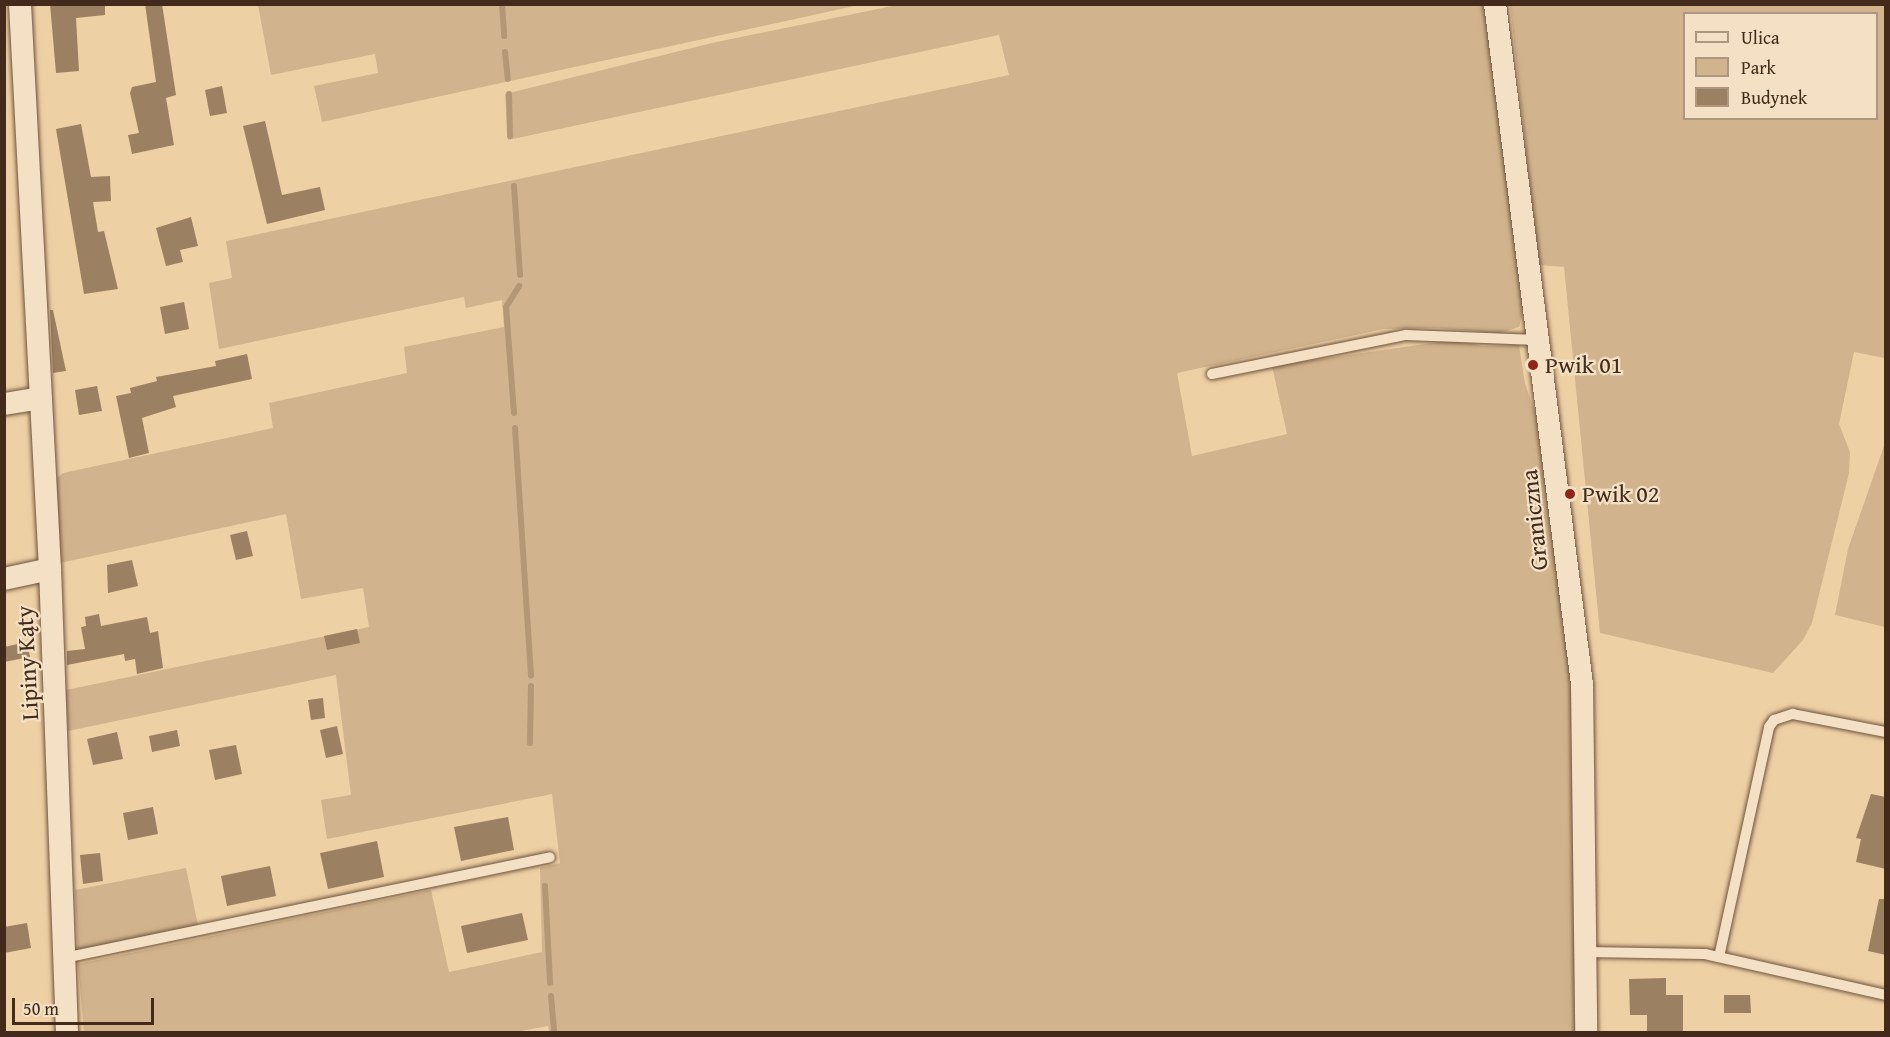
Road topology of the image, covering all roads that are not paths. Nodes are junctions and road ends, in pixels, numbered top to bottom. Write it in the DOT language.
graph roads {
  1 [pos="20,4"];
  2 [pos="1496,4"];
  3 [pos="1539,340"];
  4 [pos="1212,374"];
  5 [pos="40,398"];
  6 [pos="4,405"];
  7 [pos="50,569"];
  8 [pos="4,579"];
  9 [pos="1886,732"];
  10 [pos="550,857"];
  11 [pos="1586,952"];
  12 [pos="1719,957"];
  13 [pos="64,958"];
  14 [pos="1886,995"];
  15 [pos="67,1032"];
  16 [pos="1586,1032"];
  1 -- 5 [label="street, Lipiny Kąty"];
  2 -- 3 [label="street, Graniczna"];
  3 -- 4 [label="lane"];
  3 -- 11 [label="street, Graniczna"];
  5 -- 6 [label="street"];
  5 -- 7 [label="street, Lipiny Kąty"];
  7 -- 8 [label="street"];
  7 -- 13 [label="street, Lipiny Kąty"];
  9 -- 12 [label="lane"];
  10 -- 13 [label="lane"];
  11 -- 12 [label="lane"];
  11 -- 16 [label="street, Graniczna"];
  12 -- 14 [label="lane"];
  13 -- 15 [label="street, Lipiny Kąty"];
}
